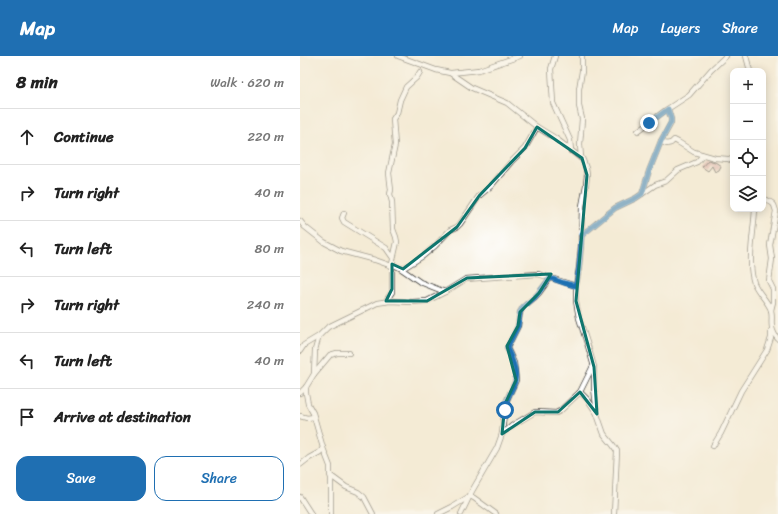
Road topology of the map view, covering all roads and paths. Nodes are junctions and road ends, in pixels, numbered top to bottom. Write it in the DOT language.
graph roads {
  1 [pos="398,56"];
  2 [pos="520,56"];
  3 [pos="555,56"];
  4 [pos="582,56"];
  5 [pos="726,56"];
  6 [pos="746,56"];
  7 [pos="749,68"];
  8 [pos="420,72"];
  9 [pos="450,73"];
  10 [pos="668,109"];
  11 [pos="537,127"];
  12 [pos="638,131"];
  13 [pos="661,141"];
  14 [pos="571,151"];
  15 [pos="703,155"];
  16 [pos="581,158"];
  17 [pos="730,160"];
  18 [pos="642,194"];
  19 [pos="766,200"];
  20 [pos="755,212"];
  21 [pos="344,213"];
  22 [pos="300,221"];
  23 [pos="582,235"];
  24 [pos="393,258"];
  25 [pos="392,265"];
  26 [pos="402,269"];
  27 [pos="550,278"];
  28 [pos="576,286"];
  29 [pos="445,292"];
  30 [pos="386,301"];
  31 [pos="771,310"];
  32 [pos="772,325"];
  33 [pos="319,336"];
  34 [pos="778,339"];
  35 [pos="300,351"];
  36 [pos="349,353"];
  37 [pos="593,365"];
  38 [pos="314,374"];
  39 [pos="306,387"];
  40 [pos="580,392"];
  41 [pos="300,394"];
  42 [pos="596,414"];
  43 [pos="300,416"];
  44 [pos="314,417"];
  45 [pos="502,434"];
  46 [pos="713,446"];
  47 [pos="323,448"];
  48 [pos="300,465"];
  49 [pos="330,475"];
  50 [pos="470,496"];
  51 [pos="300,497"];
  52 [pos="311,514"];
  53 [pos="331,514"];
  54 [pos="373,514"];
  55 [pos="438,514"];
  56 [pos="461,514"];
  57 [pos="496,514"];
  58 [pos="614,514"];
  1 -- 9 [label="street"];
  2 -- 9 [label="street"];
  3 -- 14 [label="street"];
  4 -- 16 [label="street"];
  5 -- 10 [label="street"];
  6 -- 7 [label="street"];
  8 -- 24 [label="street"];
  9 -- 11 [label="street"];
  10 -- 12 [label="street"];
  10 -- 13 [label="street"];
  11 -- 14 [label="street"];
  11 -- 26 [label="street"];
  13 -- 15 [label="street"];
  13 -- 18 [label="street"];
  14 -- 16 [label="street"];
  15 -- 17 [label="street"];
  15 -- 18 [label="street"];
  16 -- 23 [label="street"];
  18 -- 23 [label="street"];
  19 -- 31 [label="street"];
  20 -- 31 [label="street"];
  21 -- 24 [label="street"];
  22 -- 25 [label="street"];
  23 -- 28 [label="street"];
  24 -- 25 [label="street"];
  25 -- 26 [label="street"];
  25 -- 30 [label="street"];
  26 -- 29 [label="street"];
  27 -- 28 [label="street"];
  27 -- 29 [label="street"];
  27 -- 45 [label="street"];
  28 -- 37 [label="street"];
  29 -- 30 [label="street"];
  30 -- 33 [label="street"];
  31 -- 32 [label="street"];
  32 -- 34 [label="street"];
  32 -- 46 [label="street"];
  33 -- 35 [label="street"];
  33 -- 38 [label="street"];
  36 -- 38 [label="street"];
  37 -- 40 [label="street"];
  37 -- 42 [label="street"];
  38 -- 39 [label="street"];
  39 -- 41 [label="street"];
  39 -- 44 [label="street"];
  40 -- 42 [label="street"];
  40 -- 45 [label="street"];
  42 -- 58 [label="street"];
  43 -- 44 [label="street"];
  44 -- 47 [label="street"];
  45 -- 50 [label="street"];
  47 -- 48 [label="street"];
  47 -- 49 [label="street"];
  49 -- 53 [label="street"];
  49 -- 54 [label="street"];
  50 -- 55 [label="street"];
  50 -- 56 [label="street"];
  50 -- 57 [label="street"];
  51 -- 52 [label="street"];
}
